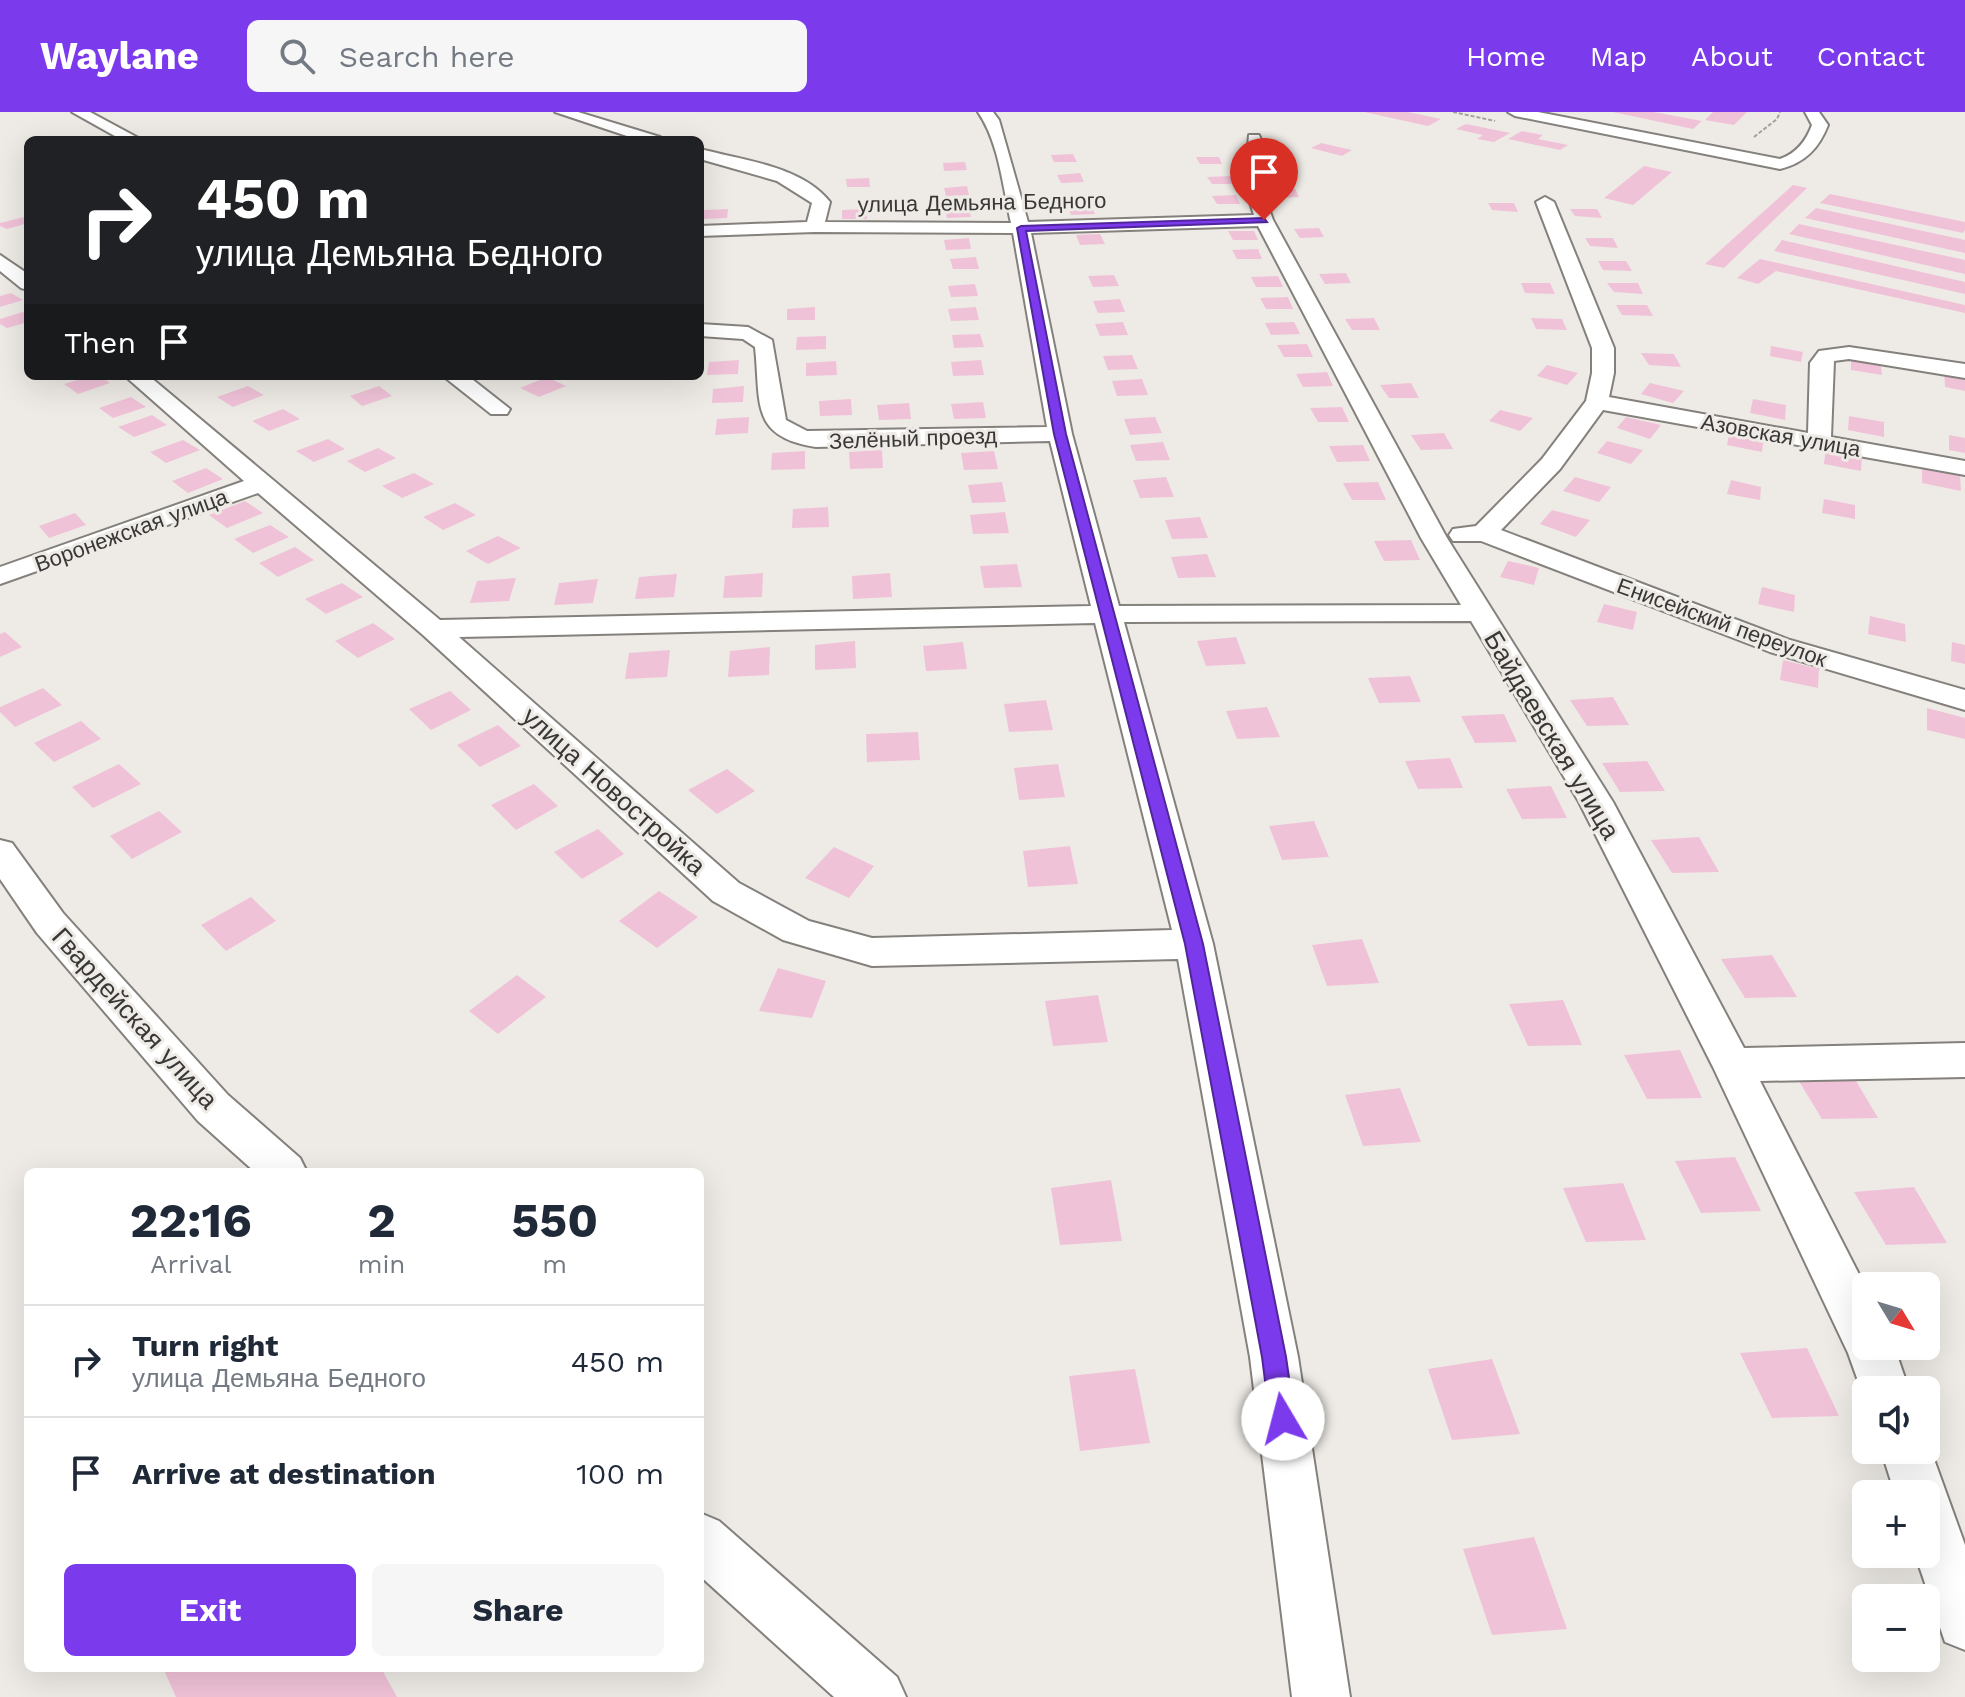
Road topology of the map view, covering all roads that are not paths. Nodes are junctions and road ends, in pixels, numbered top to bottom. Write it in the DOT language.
graph roads {
  1 [pos="79,112"];
  2 [pos="562,112"];
  3 [pos="985,112"];
  4 [pos="1812,112"];
  5 [pos="1509,117"];
  6 [pos="126,136"];
  7 [pos="642,136"];
  8 [pos="1254,138"];
  9 [pos="704,155"];
  10 [pos="1545,202"];
  11 [pos="1264,220"];
  12 [pos="815,227"];
  13 [pos="1021,228"];
  14 [pos="704,231"];
  15 [pos="0,261"];
  16 [pos="24,279"];
  17 [pos="24,281"];
  18 [pos="0,287"];
  19 [pos="704,330"];
  20 [pos="1965,371"];
  21 [pos="141,380"];
  22 [pos="459,380"];
  23 [pos="1597,402"];
  24 [pos="499,409"];
  25 [pos="1060,434"];
  26 [pos="1819,442"];
  27 [pos="1965,468"];
  28 [pos="262,483"];
  29 [pos="1484,533"];
  30 [pos="1434,538"];
  31 [pos="0,576"];
  32 [pos="1479,613"];
  33 [pos="1109,614"];
  34 [pos="433,629"];
  35 [pos="1965,700"];
  36 [pos="0,852"];
  37 [pos="1194,944"];
  38 [pos="1965,1060"];
  39 [pos="1732,1065"];
  40 [pos="280,1168"];
  41 [pos="1852,1309"];
  42 [pos="704,1544"];
  43 [pos="1940,1550"];
  44 [pos="1965,1622"];
  45 [pos="877,1697"];
  46 [pos="1321,1697"];
  1 -- 6 [label="street"];
  2 -- 7 [label="street"];
  3 -- 13 [label="street"];
  4 -- 5 [label="street"];
  8 -- 11 [label="street, Байдаевская улица"];
  9 -- 12 [label="street"];
  10 -- 23 [label="street"];
  11 -- 13 [label="street, улица Демьяна Бедного"];
  11 -- 30 [label="street, Байдаевская улица"];
  12 -- 13 [label="street, улица Демьяна Бедного"];
  12 -- 14 [label="street, улица Демьяна Бедного"];
  13 -- 25 [label="street"];
  15 -- 16 [label="street"];
  17 -- 18 [label="street"];
  19 -- 25 [label="street, Зелёный проезд"];
  20 -- 26 [label="street"];
  21 -- 28 [label="street, улица Новостройка"];
  22 -- 24 [label="street"];
  23 -- 26 [label="street, Азовская улица"];
  23 -- 29 [label="street"];
  25 -- 33 [label="street"];
  26 -- 27 [label="street, Азовская улица"];
  28 -- 31 [label="street, Воронежская улица"];
  28 -- 34 [label="street, улица Новостройка"];
  29 -- 30 [label="street"];
  29 -- 35 [label="street, Енисейский переулок"];
  30 -- 32 [label="street, Байдаевская улица"];
  32 -- 33 [label="street"];
  32 -- 39 [label="street, Байдаевская улица"];
  33 -- 34 [label="street"];
  33 -- 37 [label="street"];
  34 -- 37 [label="street, улица Новостройка"];
  36 -- 40 [label="street, Гвардейская улица"];
  37 -- 46 [label="street"];
  38 -- 39 [label="street"];
  39 -- 41 [label="street, Байдаевская улица"];
  42 -- 45 [label="street"];
  43 -- 44 [label="street"];
}
